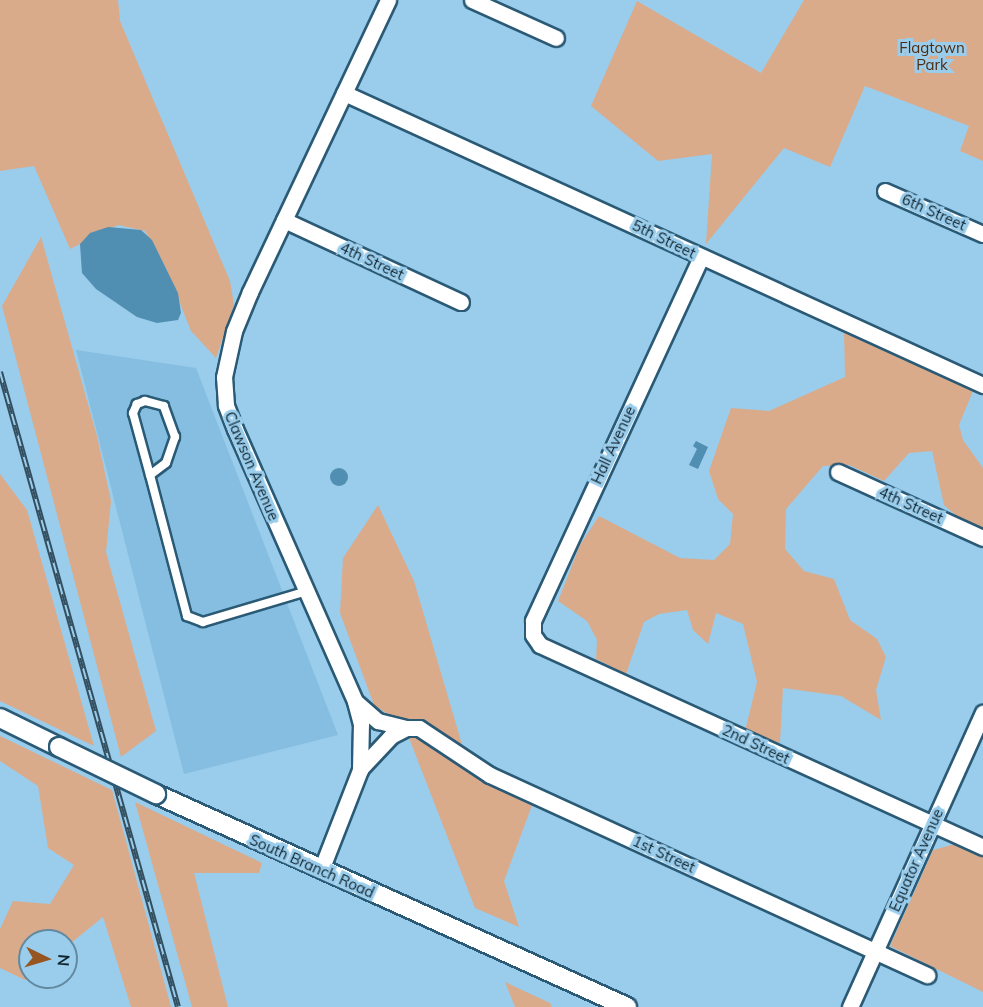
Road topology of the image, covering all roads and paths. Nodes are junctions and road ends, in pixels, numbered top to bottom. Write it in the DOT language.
graph roads {
  1 [pos="388,0"];
  2 [pos="472,0"];
  3 [pos="556,38"];
  4 [pos="344,93"];
  5 [pos="885,191"];
  6 [pos="284,220"];
  7 [pos="983,234"];
  8 [pos="701,257"];
  9 [pos="461,302"];
  10 [pos="983,385"];
  11 [pos="838,472"];
  12 [pos="150,475"];
  13 [pos="983,538"];
  14 [pos="307,591"];
  15 [pos="533,635"];
  16 [pos="355,701"];
  17 [pos="983,712"];
  18 [pos="0,718"];
  19 [pos="406,728"];
  20 [pos="360,770"];
  21 [pos="932,824"];
  22 [pos="983,847"];
  23 [pos="321,870"];
  24 [pos="876,950"];
  25 [pos="927,975"];
  26 [pos="627,1007"];
  27 [pos="850,1007"];
  1 -- 4 [label="street, Clawson Avenue"];
  2 -- 3 [label="street"];
  4 -- 6 [label="street, Clawson Avenue"];
  4 -- 8 [label="street, 5th Street"];
  5 -- 7 [label="street, 6th Street"];
  6 -- 9 [label="street, 4th Street"];
  6 -- 14 [label="street, Clawson Avenue"];
  8 -- 10 [label="street, 5th Street"];
  8 -- 15 [label="street, Hall Avenue"];
  11 -- 13 [label="street, 4th Street"];
  12 -- 12 [label="lane"];
  12 -- 14 [label="lane"];
  14 -- 16 [label="street, Clawson Avenue"];
  15 -- 21 [label="street, 2nd Street"];
  16 -- 19 [label="street, 1st Street"];
  16 -- 20 [label="street, Clawson Avenue"];
  17 -- 21 [label="street, Equator Avenue"];
  18 -- 23 [label="street, South Branch Road, bridge"];
  19 -- 20 [label="street"];
  19 -- 24 [label="street, 1st Street"];
  20 -- 23 [label="street, Clawson Avenue"];
  21 -- 22 [label="street, 2nd Street"];
  21 -- 24 [label="street, Equator Avenue"];
  23 -- 26 [label="street, South Branch Road"];
  24 -- 25 [label="street, 1st Street"];
  24 -- 27 [label="street, Equator Avenue"];
}
